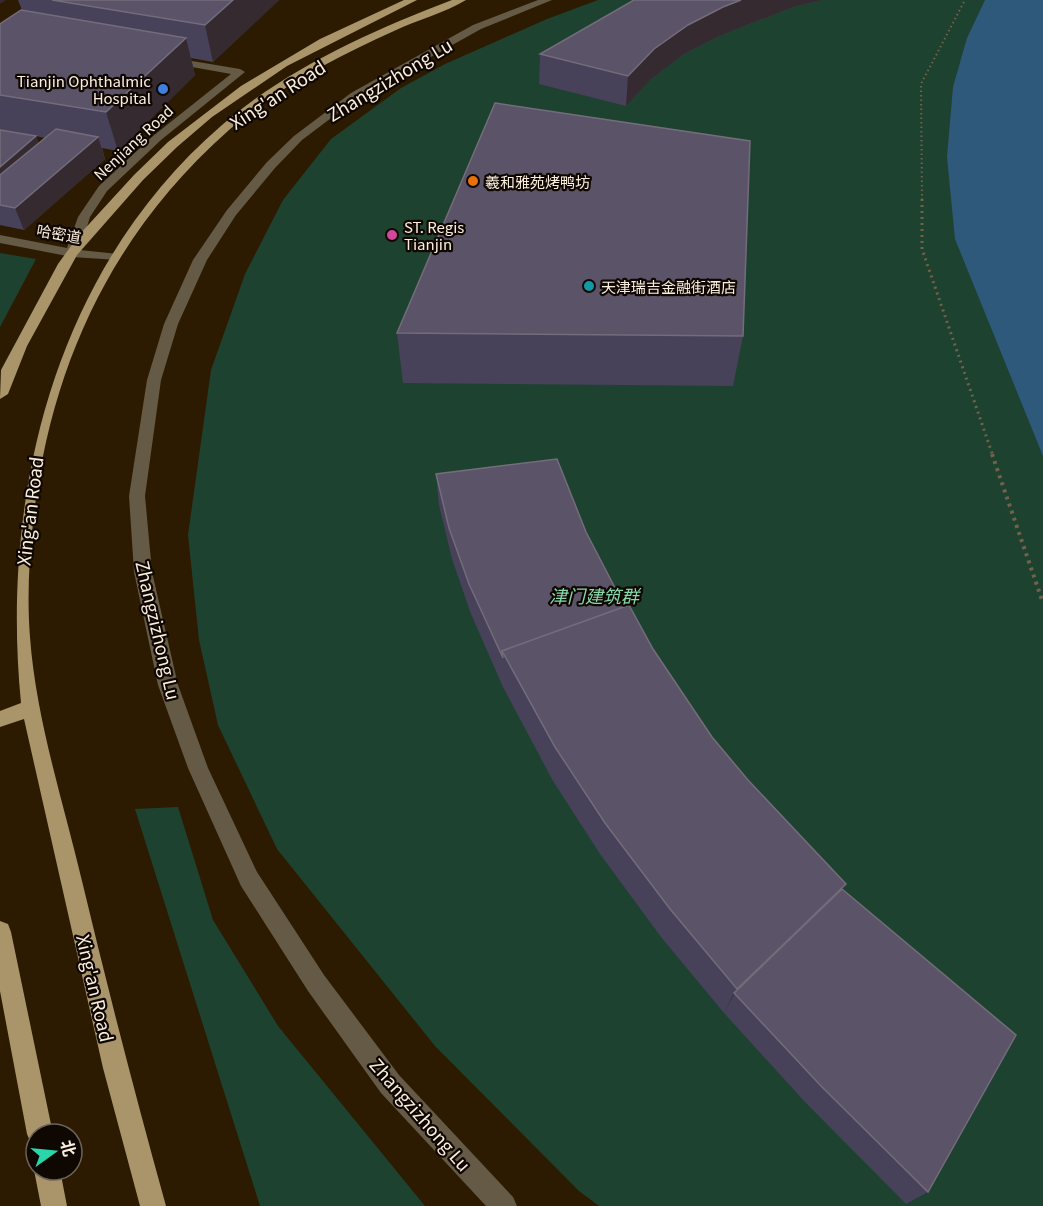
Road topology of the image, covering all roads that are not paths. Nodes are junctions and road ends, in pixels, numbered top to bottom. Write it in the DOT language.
graph roads {
  1 [pos="412,0"];
  2 [pos="461,0"];
  3 [pos="547,0"];
  4 [pos="160,59"];
  5 [pos="0,239"];
  6 [pos="72,253"];
  7 [pos="113,257"];
  8 [pos="0,394"];
  9 [pos="31,708"];
  10 [pos="0,719"];
  11 [pos="0,932"];
  12 [pos="38,1122"];
  13 [pos="49,1182"];
  14 [pos="54,1206"];
  15 [pos="153,1206"];
  16 [pos="504,1206"];
  1 -- 6 [label="main road, Xing'an Road"];
  2 -- 7 [label="main road, Xing'an Road"];
  3 -- 16 [label="street, Zhangzizhong Lu"];
  4 -- 6 [label="street, Nenjiang Road"];
  5 -- 6 [label="street, 哈密道"];
  6 -- 7 [label="street, 哈密道"];
  6 -- 8 [label="main road, Xing'an Road"];
  7 -- 9 [label="main road, Xing'an Road"];
  9 -- 10 [label="main road"];
  9 -- 15 [label="main road, Xing'an Road"];
  11 -- 12 [label="main road"];
  13 -- 14 [label="main road"];
}
